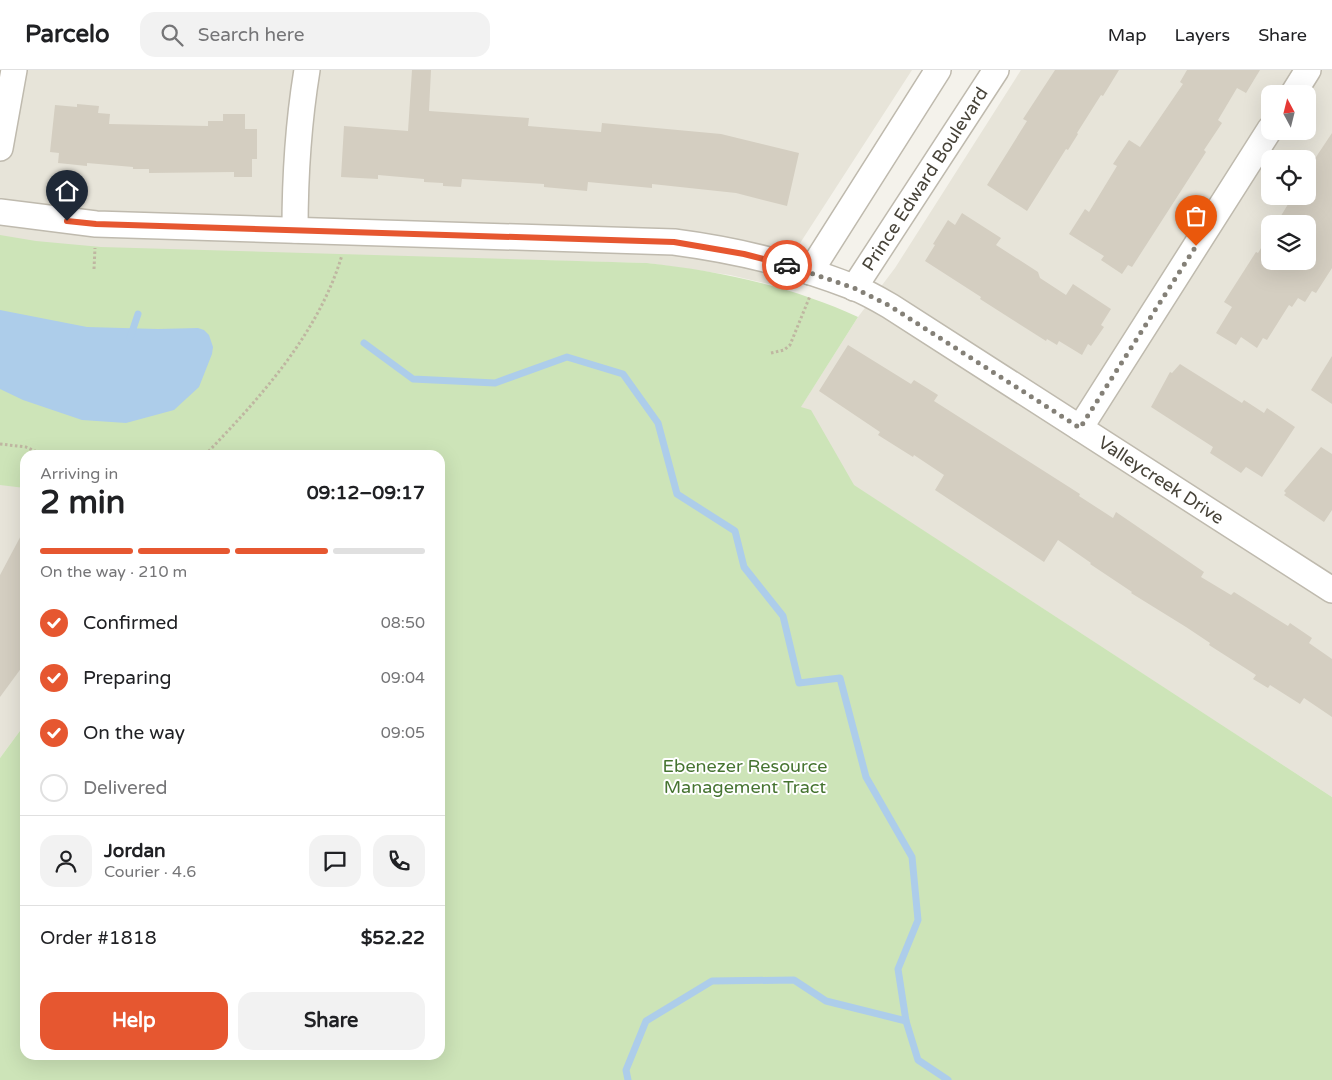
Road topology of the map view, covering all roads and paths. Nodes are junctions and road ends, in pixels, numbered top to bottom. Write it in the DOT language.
graph roads {
  1 [pos="14,70"];
  2 [pos="307,70"];
  3 [pos="938,70"];
  4 [pos="996,70"];
  5 [pos="1308,70"];
  6 [pos="1298,85"];
  7 [pos="1263,140"];
  8 [pos="0,148"];
  9 [pos="0,212"];
  10 [pos="295,230"];
  11 [pos="96,244"];
  12 [pos="342,253"];
  13 [pos="94,269"];
  14 [pos="810,283"];
  15 [pos="854,288"];
  16 [pos="771,353"];
  17 [pos="1080,428"];
  18 [pos="0,444"];
  19 [pos="33,450"];
  20 [pos="210,450"];
  21 [pos="1331,589"];
  1 -- 8 [label="street"];
  2 -- 10 [label="street"];
  3 -- 14 [label="street"];
  4 -- 15 [label="street, Prince Edward Boulevard"];
  5 -- 6 [label="street"];
  7 -- 17 [label="street"];
  9 -- 10 [label="street, Valleycreek Drive"];
  10 -- 14 [label="street, Valleycreek Drive"];
  11 -- 13 [label="path"];
  12 -- 20 [label="path"];
  14 -- 15 [label="street, Valleycreek Drive"];
  14 -- 16 [label="path"];
  15 -- 17 [label="street, Valleycreek Drive"];
  17 -- 21 [label="street, Valleycreek Drive"];
  18 -- 19 [label="path"];
}
